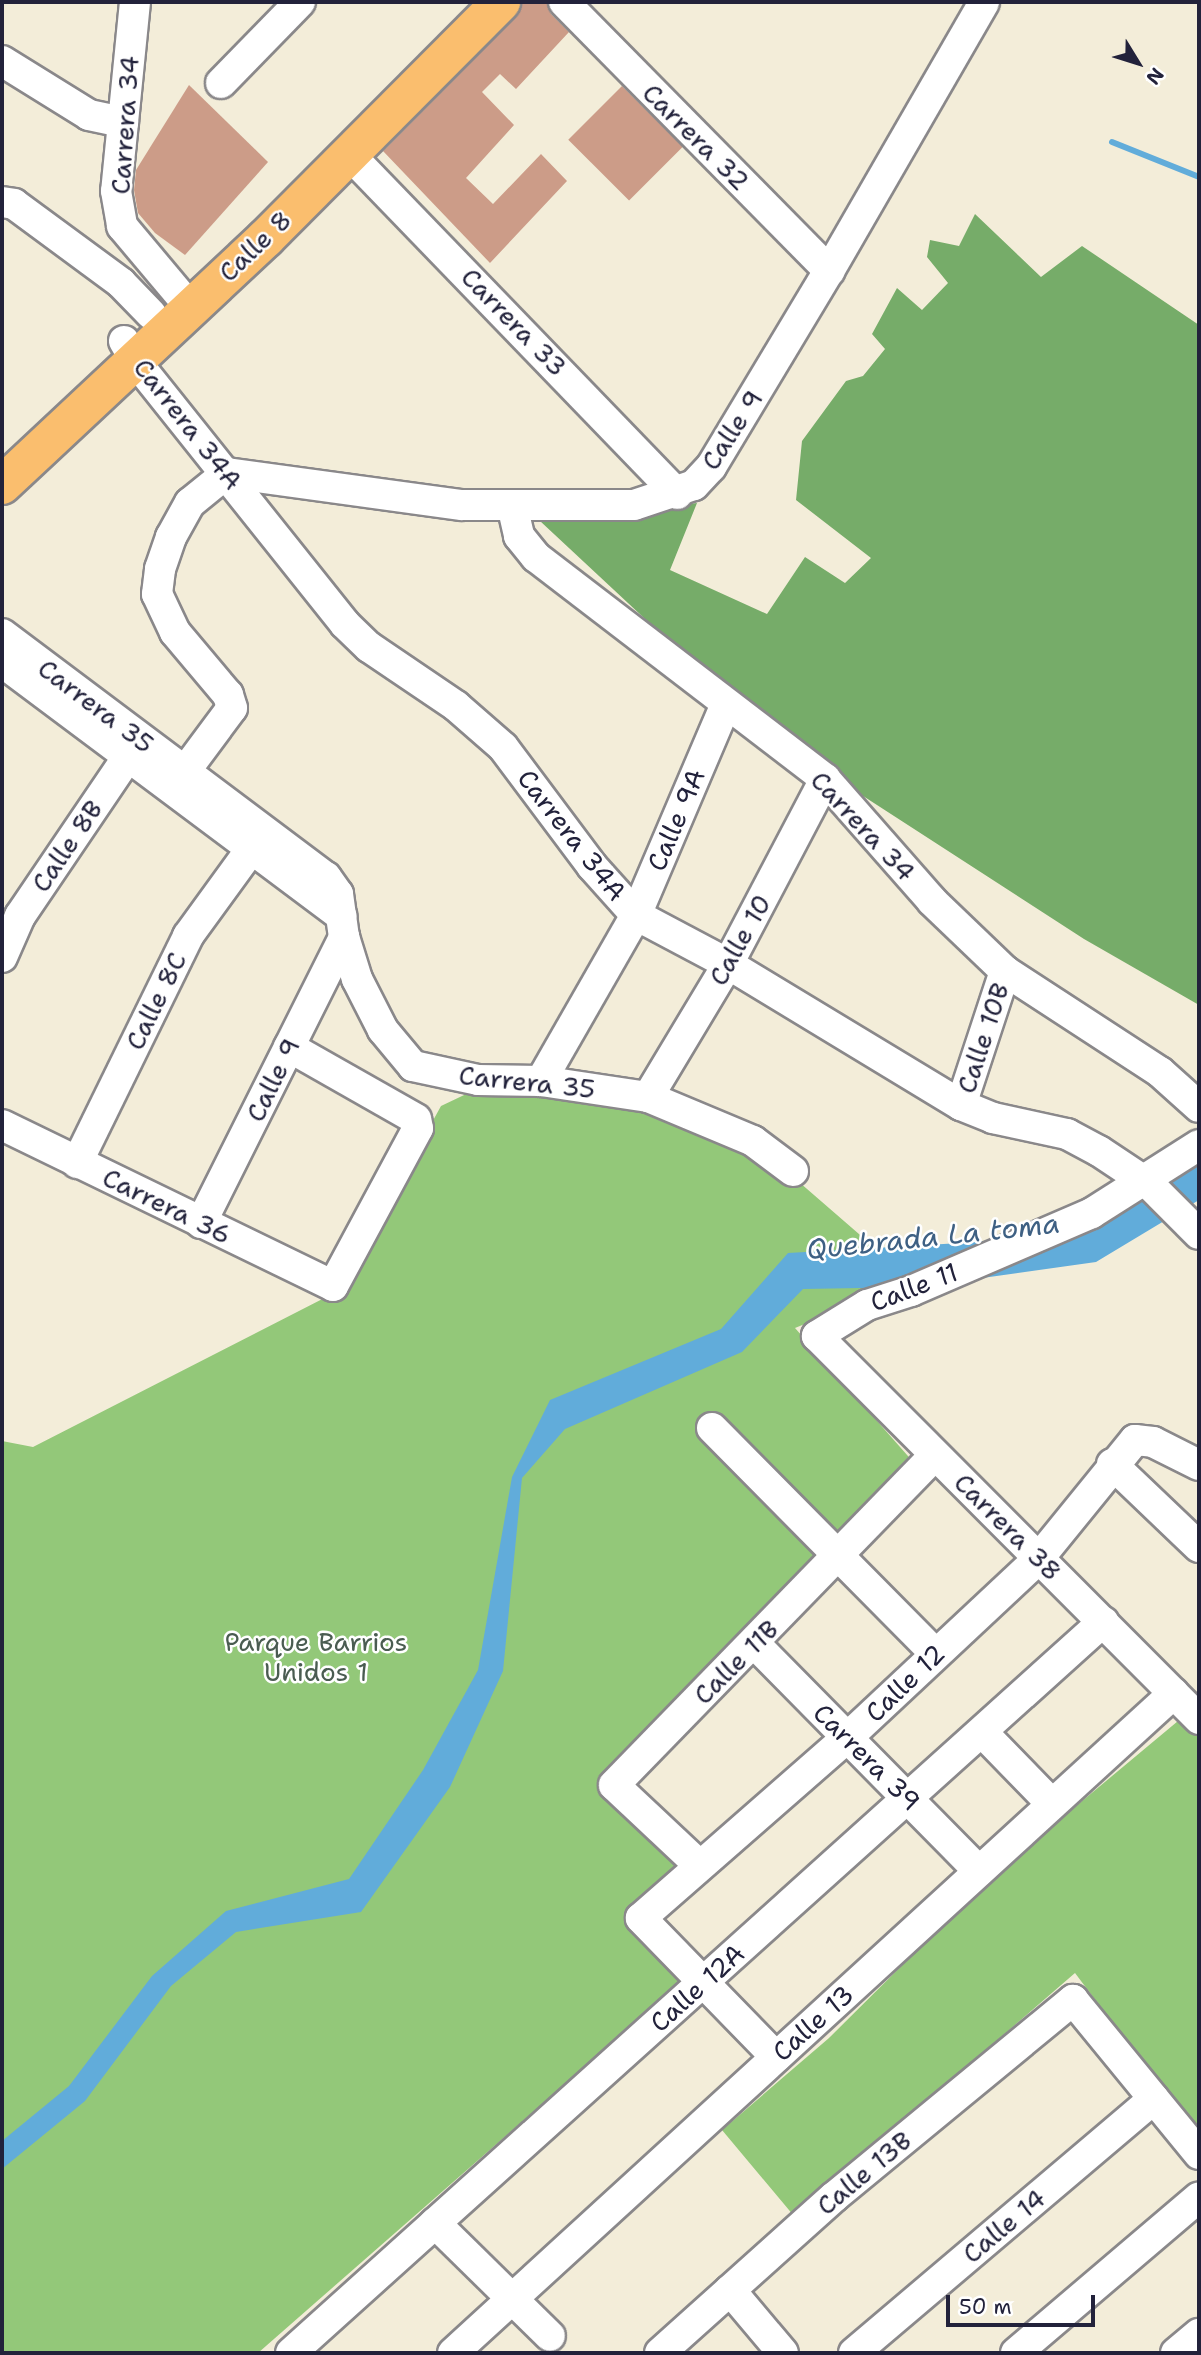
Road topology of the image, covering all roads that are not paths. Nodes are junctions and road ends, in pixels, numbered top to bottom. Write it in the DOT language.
graph roads {
  1 [pos="135,2"];
  2 [pos="300,2"];
  3 [pos="478,2"];
  4 [pos="502,2"];
  5 [pos="564,2"];
  6 [pos="976,5"];
  7 [pos="2,61"];
  8 [pos="221,83"];
  9 [pos="123,122"];
  10 [pos="348,153"];
  11 [pos="2,202"];
  12 [pos="830,271"];
  13 [pos="173,304"];
  14 [pos="130,352"];
  15 [pos="2,453"];
  16 [pos="227,473"];
  17 [pos="2,485"];
  18 [pos="677,494"];
  19 [pos="512,505"];
  20 [pos="2,634"];
  21 [pos="4,669"];
  22 [pos="726,704"];
  23 [pos="134,747"];
  24 [pos="825,779"];
  25 [pos="178,781"];
  26 [pos="252,848"];
  27 [pos="636,915"];
  28 [pos="343,926"];
  29 [pos="2,957"];
  30 [pos="728,964"];
  31 [pos="1005,971"];
  32 [pos="289,1047"];
  33 [pos="541,1081"];
  34 [pos="648,1097"];
  35 [pos="961,1105"];
  36 [pos="1199,1107"];
  37 [pos="2,1125"];
  38 [pos="1199,1145"];
  39 [pos="77,1164"];
  40 [pos="793,1171"];
  41 [pos="1147,1183"];
  42 [pos="201,1223"];
  43 [pos="1195,1229"];
  44 [pos="817,1336"];
  45 [pos="712,1428"];
  46 [pos="935,1455"];
  47 [pos="1112,1464"];
  48 [pos="1199,1465"];
  49 [pos="1199,1547"];
  50 [pos="840,1554"];
  51 [pos="1039,1558"];
  52 [pos="1103,1622"];
  53 [pos="755,1644"];
  54 [pos="935,1653"];
  55 [pos="1174,1693"];
  56 [pos="1199,1718"];
  57 [pos="982,1732"];
  58 [pos="848,1737"];
  59 [pos="908,1798"];
  60 [pos="1052,1804"];
  61 [pos="698,1864"];
  62 [pos="979,1871"];
  63 [pos="703,1982"];
  64 [pos="776,2057"];
  65 [pos="1154,2099"];
  66 [pos="1199,2154"];
  67 [pos="1199,2197"];
  68 [pos="435,2223"];
  69 [pos="730,2290"];
  70 [pos="513,2298"];
  71 [pos="1199,2334"];
  72 [pos="550,2336"];
  73 [pos="863,2350"];
  74 [pos="291,2353"];
  75 [pos="453,2353"];
  76 [pos="660,2353"];
  77 [pos="783,2353"];
  78 [pos="1016,2353"];
  79 [pos="1176,2353"];
  1 -- 9 [label="street, Carrera 34"];
  2 -- 8 [label="street"];
  3 -- 13 [label="main road, Calle 8"];
  4 -- 10 [label="main road, Calle 8"];
  5 -- 12 [label="street, Carrera 32"];
  6 -- 12 [label="street, Calle 9"];
  7 -- 9 [label="street"];
  9 -- 13 [label="street, Carrera 34"];
  10 -- 13 [label="main road, Calle 8"];
  10 -- 18 [label="street, Carrera 33"];
  11 -- 13 [label="street"];
  12 -- 18 [label="street, Calle 9"];
  13 -- 14 [label="main road, Calle 8"];
  14 -- 15 [label="main road, Calle 8"];
  14 -- 16 [label="street, Carrera 34A"];
  14 -- 17 [label="main road, Calle 8"];
  16 -- 19 [label="street, Calle 9"];
  16 -- 25 [label="street"];
  16 -- 27 [label="street, Carrera 34A"];
  18 -- 19 [label="street, Calle 9"];
  19 -- 22 [label="street, Carrera 34"];
  20 -- 23 [label="street, Carrera 35"];
  21 -- 23 [label="street, Carrera 35"];
  22 -- 24 [label="street, Carrera 34"];
  22 -- 27 [label="street, Calle 9A"];
  23 -- 25 [label="street, Carrera 35"];
  23 -- 29 [label="street, Calle 8B"];
  24 -- 30 [label="street, Calle 10"];
  24 -- 31 [label="street, Carrera 34"];
  25 -- 26 [label="street, Carrera 35"];
  25 -- 28 [label="street, Carrera 35"];
  26 -- 28 [label="street, Carrera 35"];
  26 -- 39 [label="street, Calle 8C"];
  27 -- 30 [label="street, Carrera 34A"];
  27 -- 33 [label="street, Calle 9A"];
  28 -- 32 [label="street, Calle 9"];
  28 -- 33 [label="street, Carrera 35"];
  30 -- 34 [label="street, Calle 10"];
  30 -- 35 [label="street, Carrera 34A"];
  31 -- 35 [label="street, Calle 10B"];
  31 -- 36 [label="street, Carrera 34"];
  32 -- 42 [label="street, Calle 9"];
  32 -- 42 [label="street, Carrera 36"];
  33 -- 34 [label="street, Carrera 35"];
  34 -- 40 [label="street, Carrera 35"];
  35 -- 41 [label="street, Carrera 34A"];
  37 -- 39 [label="street, Carrera 36"];
  38 -- 41 [label="street, Calle 11"];
  39 -- 42 [label="street, Carrera 36"];
  41 -- 43 [label="street, Carrera 34A"];
  41 -- 44 [label="street, Calle 11"];
  44 -- 46 [label="street, Carrera 38"];
  45 -- 50 [label="street"];
  46 -- 50 [label="street, Calle 11B"];
  46 -- 51 [label="street, Carrera 38"];
  47 -- 48 [label="street, Calle 12"];
  47 -- 49 [label="street"];
  47 -- 51 [label="street, Calle 12"];
  50 -- 53 [label="street, Calle 11B"];
  50 -- 54 [label="street"];
  51 -- 52 [label="street, Carrera 38"];
  51 -- 54 [label="street, Calle 12"];
  52 -- 55 [label="street, Carrera 38"];
  52 -- 57 [label="street, Calle 12A"];
  53 -- 58 [label="street, Carrera 39"];
  53 -- 61 [label="street, Calle 11B"];
  54 -- 58 [label="street, Calle 12"];
  55 -- 56 [label="street, Carrera 38"];
  55 -- 60 [label="street, Calle 13"];
  57 -- 59 [label="street, Calle 12A"];
  57 -- 60 [label="street"];
  58 -- 59 [label="street, Carrera 39"];
  58 -- 61 [label="street, Calle 12"];
  59 -- 62 [label="street, Carrera 39"];
  59 -- 63 [label="street, Calle 12A"];
  60 -- 62 [label="street, Calle 13"];
  61 -- 63 [label="street, Calle 12"];
  62 -- 64 [label="street, Calle 13"];
  63 -- 64 [label="street"];
  63 -- 68 [label="street, Calle 12A"];
  64 -- 70 [label="street, Calle 13"];
  65 -- 66 [label="street"];
  65 -- 69 [label="street, Calle 13B"];
  65 -- 73 [label="street, Calle 14"];
  67 -- 78 [label="street"];
  68 -- 70 [label="street"];
  68 -- 74 [label="street, Calle 12A"];
  69 -- 76 [label="street, Calle 13B"];
  69 -- 77 [label="street"];
  70 -- 72 [label="street"];
  70 -- 75 [label="street, Calle 13"];
  71 -- 79 [label="street"];
}
